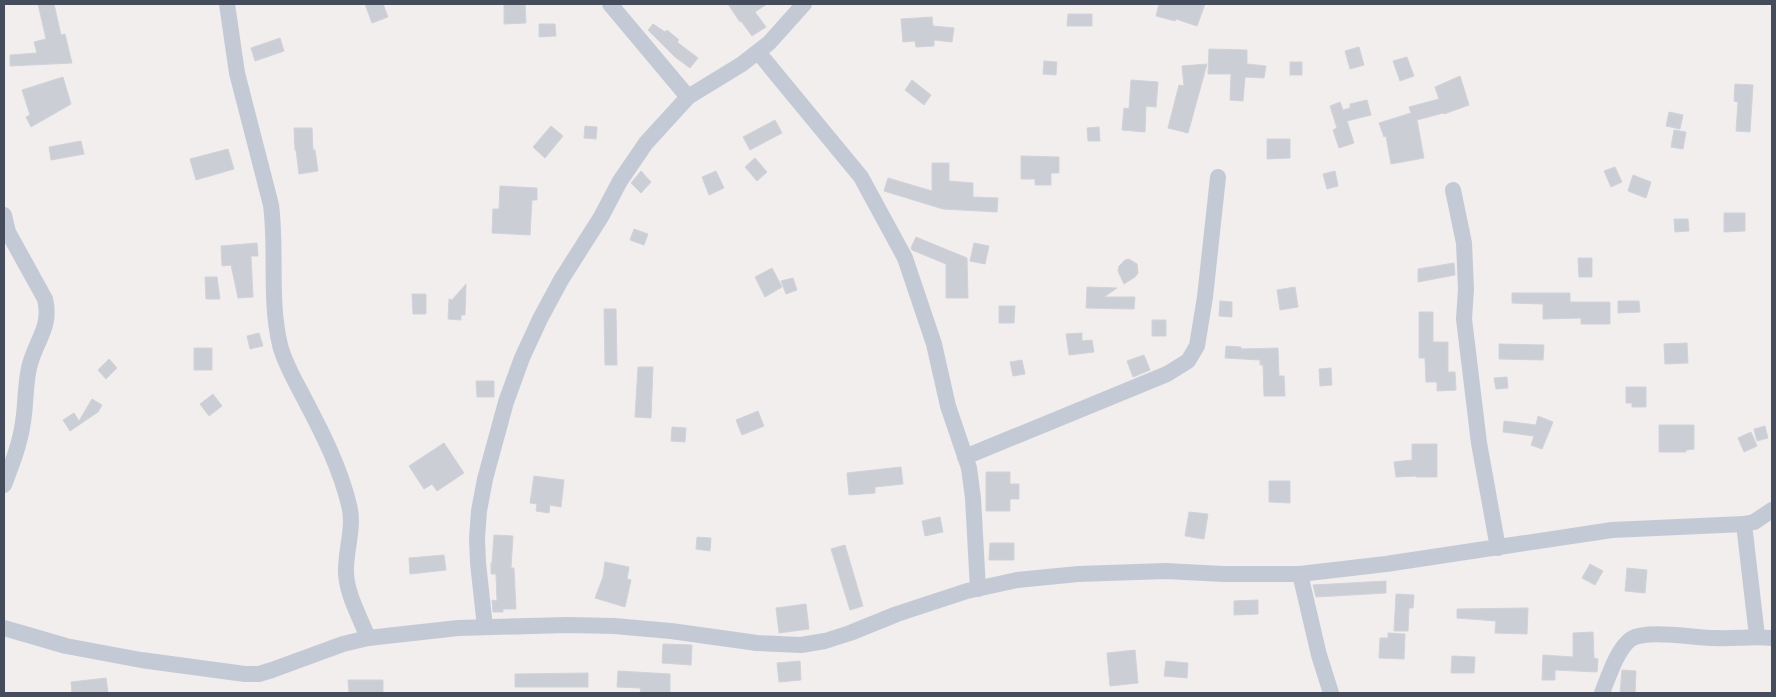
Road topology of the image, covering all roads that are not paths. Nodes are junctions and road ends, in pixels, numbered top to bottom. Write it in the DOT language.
graph roads {
  1 [pos="227,4"];
  2 [pos="610,4"];
  3 [pos="804,4"];
  4 [pos="758,52"];
  5 [pos="688,97"];
  6 [pos="1218,177"];
  7 [pos="1453,190"];
  8 [pos="4,215"];
  9 [pos="965,456"];
  10 [pos="4,485"];
  11 [pos="1772,510"];
  12 [pos="1744,524"];
  13 [pos="1498,548"];
  14 [pos="1300,574"];
  15 [pos="978,589"];
  16 [pos="485,627"];
  17 [pos="4,628"];
  18 [pos="1765,637"];
  19 [pos="368,638"];
  20 [pos="1331,693"];
  21 [pos="1602,693"];
  1 -- 19 [label="street"];
  2 -- 5 [label="street"];
  3 -- 4 [label="street"];
  4 -- 5 [label="street"];
  4 -- 9 [label="street"];
  5 -- 16 [label="street"];
  6 -- 9 [label="street"];
  7 -- 13 [label="street"];
  8 -- 10 [label="street"];
  9 -- 15 [label="street"];
  11 -- 12 [label="street"];
  12 -- 13 [label="street"];
  12 -- 18 [label="street"];
  13 -- 14 [label="street"];
  14 -- 15 [label="street"];
  14 -- 20 [label="street"];
  15 -- 16 [label="street"];
  16 -- 19 [label="street"];
  17 -- 19 [label="street"];
  18 -- 21 [label="street"];
}
